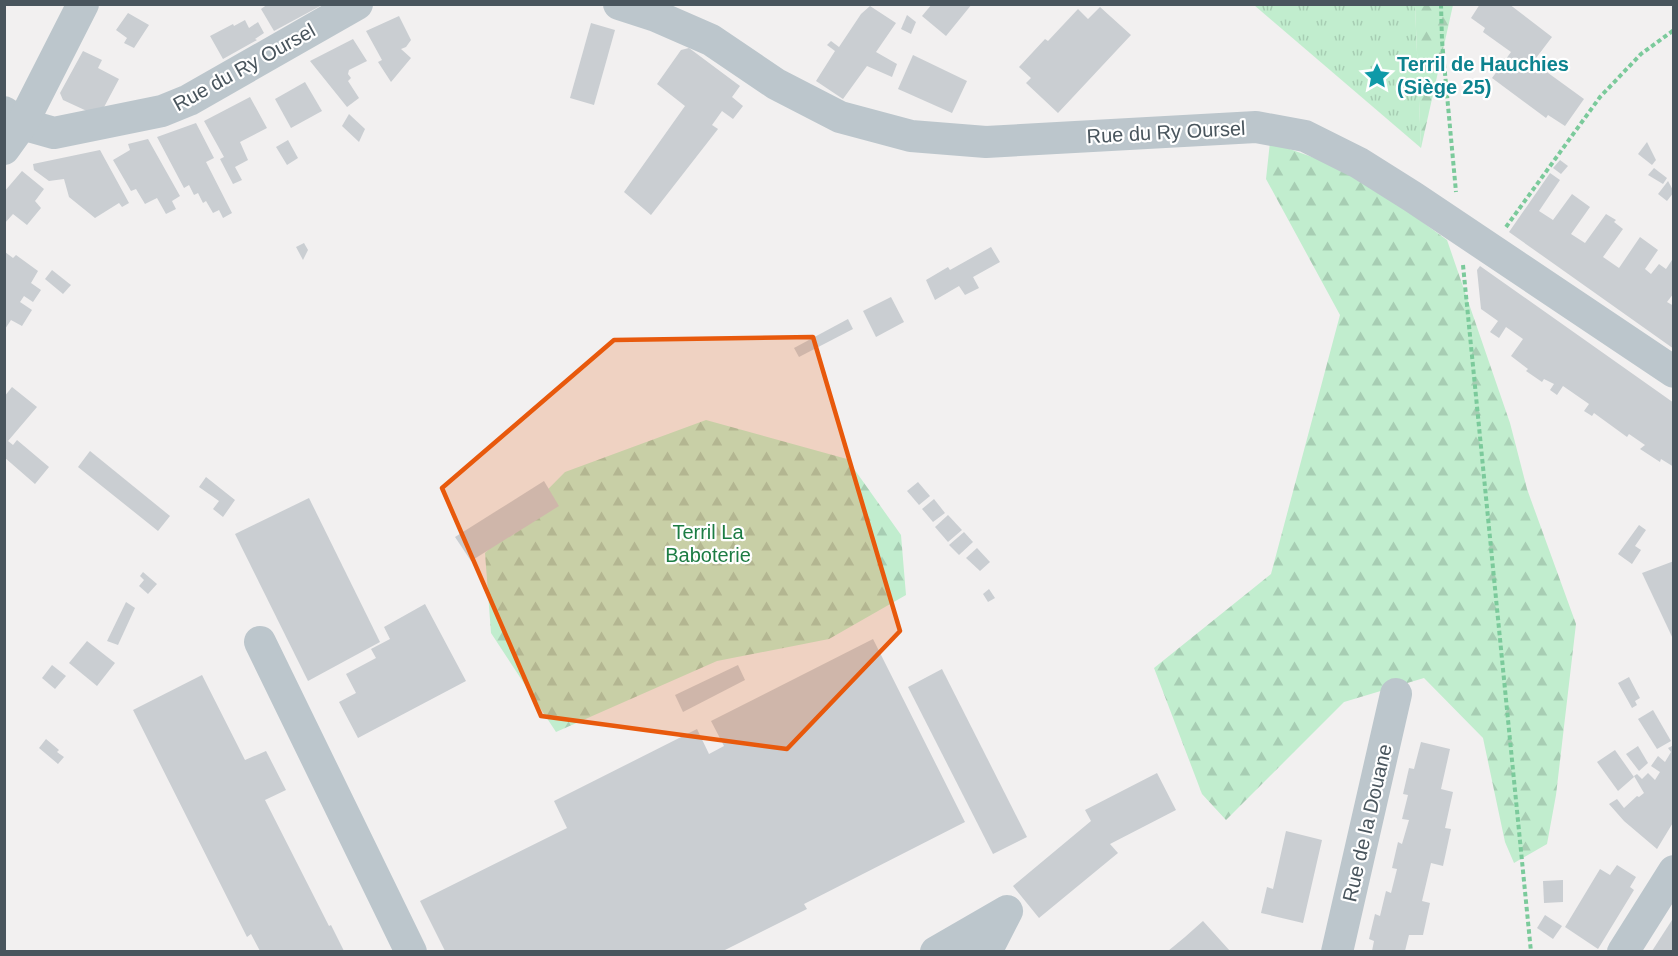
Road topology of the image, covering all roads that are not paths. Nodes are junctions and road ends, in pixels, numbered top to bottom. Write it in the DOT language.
graph roads {
  1 [pos="83,4"];
  2 [pos="357,4"];
  3 [pos="619,4"];
  4 [pos="13,118"];
  5 [pos="4,149"];
  6 [pos="1674,372"];
  7 [pos="260,642"];
  8 [pos="1396,694"];
  9 [pos="1674,871"];
  10 [pos="411,951"];
  11 [pos="936,951"];
  12 [pos="986,951"];
  13 [pos="1337,951"];
  14 [pos="1623,951"];
  1 -- 4 [label="street"];
  2 -- 4 [label="street, Rue du Ry Oursel"];
  3 -- 6 [label="street, Rue du Ry Oursel"];
  4 -- 5 [label="street"];
  7 -- 10 [label="street"];
  8 -- 13 [label="street, Rue de la Douane"];
  9 -- 14 [label="street"];
  11 -- 12 [label="street"];
}
